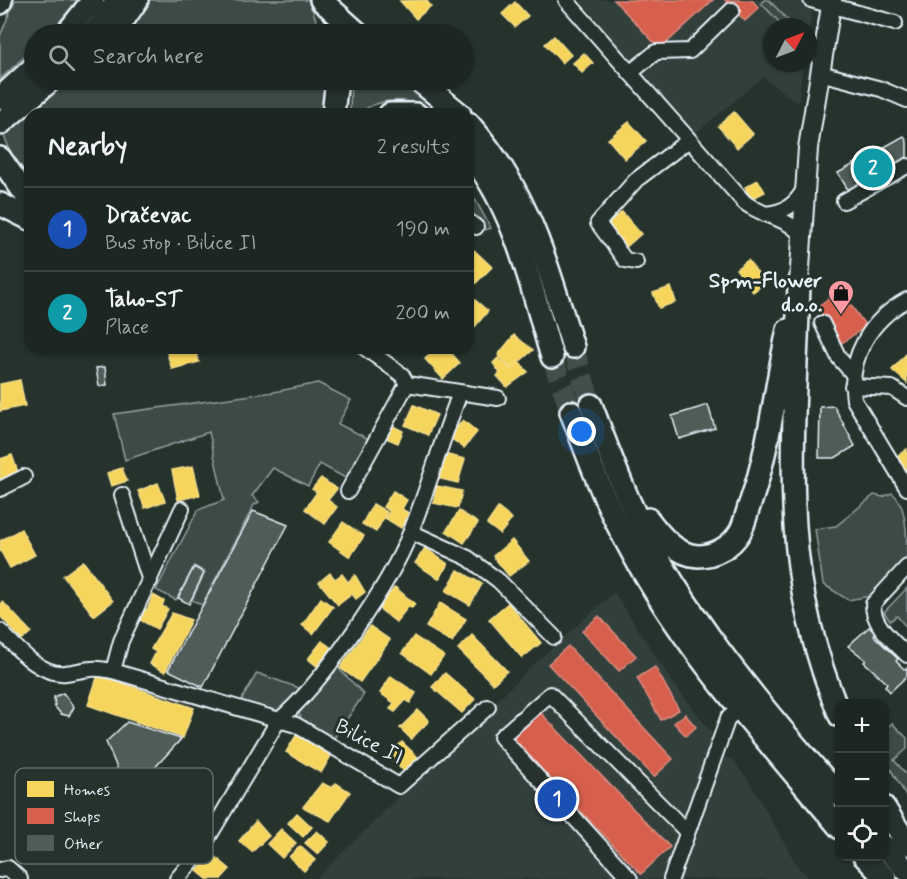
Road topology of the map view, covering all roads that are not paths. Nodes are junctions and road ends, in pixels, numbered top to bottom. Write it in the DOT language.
graph roads {
  1 [pos="93,0"];
  2 [pos="118,0"];
  3 [pos="137,0"];
  4 [pos="320,0"];
  5 [pos="566,0"];
  6 [pos="811,0"];
  7 [pos="831,3"];
  8 [pos="732,10"];
  9 [pos="74,24"];
  10 [pos="100,24"];
  11 [pos="121,24"];
  12 [pos="328,24"];
  13 [pos="348,24"];
  14 [pos="895,24"];
  15 [pos="630,73"];
  16 [pos="820,73"];
  17 [pos="24,77"];
  18 [pos="40,90"];
  19 [pos="336,90"];
  20 [pos="430,90"];
  21 [pos="0,98"];
  22 [pos="907,100"];
  23 [pos="334,108"];
  24 [pos="453,108"];
  25 [pos="0,124"];
  26 [pos="474,131"];
  27 [pos="689,140"];
  28 [pos="0,158"];
  29 [pos="474,160"];
  30 [pos="907,166"];
  31 [pos="805,187"];
  32 [pos="24,192"];
  33 [pos="844,201"];
  34 [pos="0,204"];
  35 [pos="763,214"];
  36 [pos="24,216"];
  37 [pos="802,237"];
  38 [pos="636,262"];
  39 [pos="799,283"];
  40 [pos="907,300"];
  41 [pos="822,323"];
  42 [pos="573,347"];
  43 [pos="373,354"];
  44 [pos="552,357"];
  45 [pos="406,384"];
  46 [pos="853,386"];
  47 [pos="460,393"];
  48 [pos="498,398"];
  49 [pos="907,398"];
  50 [pos="617,473"];
  51 [pos="24,477"];
  52 [pos="907,488"];
  53 [pos="0,489"];
  54 [pos="348,491"];
  55 [pos="122,495"];
  56 [pos="182,509"];
  57 [pos="411,531"];
  58 [pos="907,567"];
  59 [pos="150,580"];
  60 [pos="0,631"];
  61 [pos="554,637"];
  62 [pos="907,655"];
  63 [pos="113,671"];
  64 [pos="835,704"];
  65 [pos="488,707"];
  66 [pos="741,708"];
  67 [pos="278,722"];
  68 [pos="835,790"];
  69 [pos="889,814"];
  70 [pos="835,822"];
  71 [pos="213,830"];
  72 [pos="687,832"];
  73 [pos="907,844"];
  74 [pos="889,851"];
  75 [pos="869,861"];
  76 [pos="190,864"];
  77 [pos="0,870"];
  78 [pos="907,871"];
  79 [pos="20,879"];
  80 [pos="177,879"];
  81 [pos="630,879"];
  82 [pos="671,879"];
  83 [pos="886,879"];
  1 -- 9 [label="highway"];
  2 -- 10 [label="highway"];
  3 -- 11 [label="highway"];
  4 -- 12 [label="highway"];
  4 -- 13 [label="highway"];
  5 -- 15 [label="street"];
  6 -- 7 [label="street"];
  7 -- 14 [label="street"];
  7 -- 16 [label="main road"];
  8 -- 15 [label="street"];
  15 -- 27 [label="street"];
  16 -- 22 [label="street"];
  16 -- 31 [label="main road"];
  17 -- 21 [label="highway"];
  18 -- 25 [label="highway"];
  19 -- 23 [label="highway"];
  20 -- 24 [label="highway"];
  26 -- 42 [label="highway"];
  27 -- 35 [label="street"];
  27 -- 38 [label="street"];
  28 -- 32 [label="highway"];
  29 -- 44 [label="highway"];
  30 -- 33 [label="street"];
  31 -- 35 [label="street"];
  31 -- 37 [label="main road"];
  34 -- 36 [label="highway"];
  35 -- 37 [label="street"];
  37 -- 39 [label="main road"];
  39 -- 50 [label="highway"];
  39 -- 64 [label="highway"];
  40 -- 46 [label="street"];
  41 -- 46 [label="street"];
  43 -- 45 [label="street"];
  45 -- 47 [label="street"];
  45 -- 54 [label="street"];
  46 -- 49 [label="street"];
  46 -- 52 [label="street"];
  47 -- 48 [label="street"];
  47 -- 57 [label="street"];
  50 -- 66 [label="highway"];
  50 -- 68 [label="highway"];
  51 -- 53 [label="street"];
  55 -- 59 [label="street"];
  56 -- 59 [label="street"];
  57 -- 61 [label="street"];
  57 -- 67 [label="street"];
  58 -- 62 [label="street"];
  59 -- 63 [label="street"];
  60 -- 63 [label="street, Bilice II"];
  63 -- 67 [label="street, Bilice II"];
  65 -- 67 [label="street, Bilice II"];
  66 -- 70 [label="highway"];
  66 -- 72 [label="street"];
  67 -- 71 [label="street"];
  69 -- 73 [label="highway"];
  72 -- 81 [label="street"];
  72 -- 82 [label="street"];
  74 -- 78 [label="highway"];
  75 -- 83 [label="highway"];
  76 -- 80 [label="street"];
  77 -- 79 [label="street"];
}
